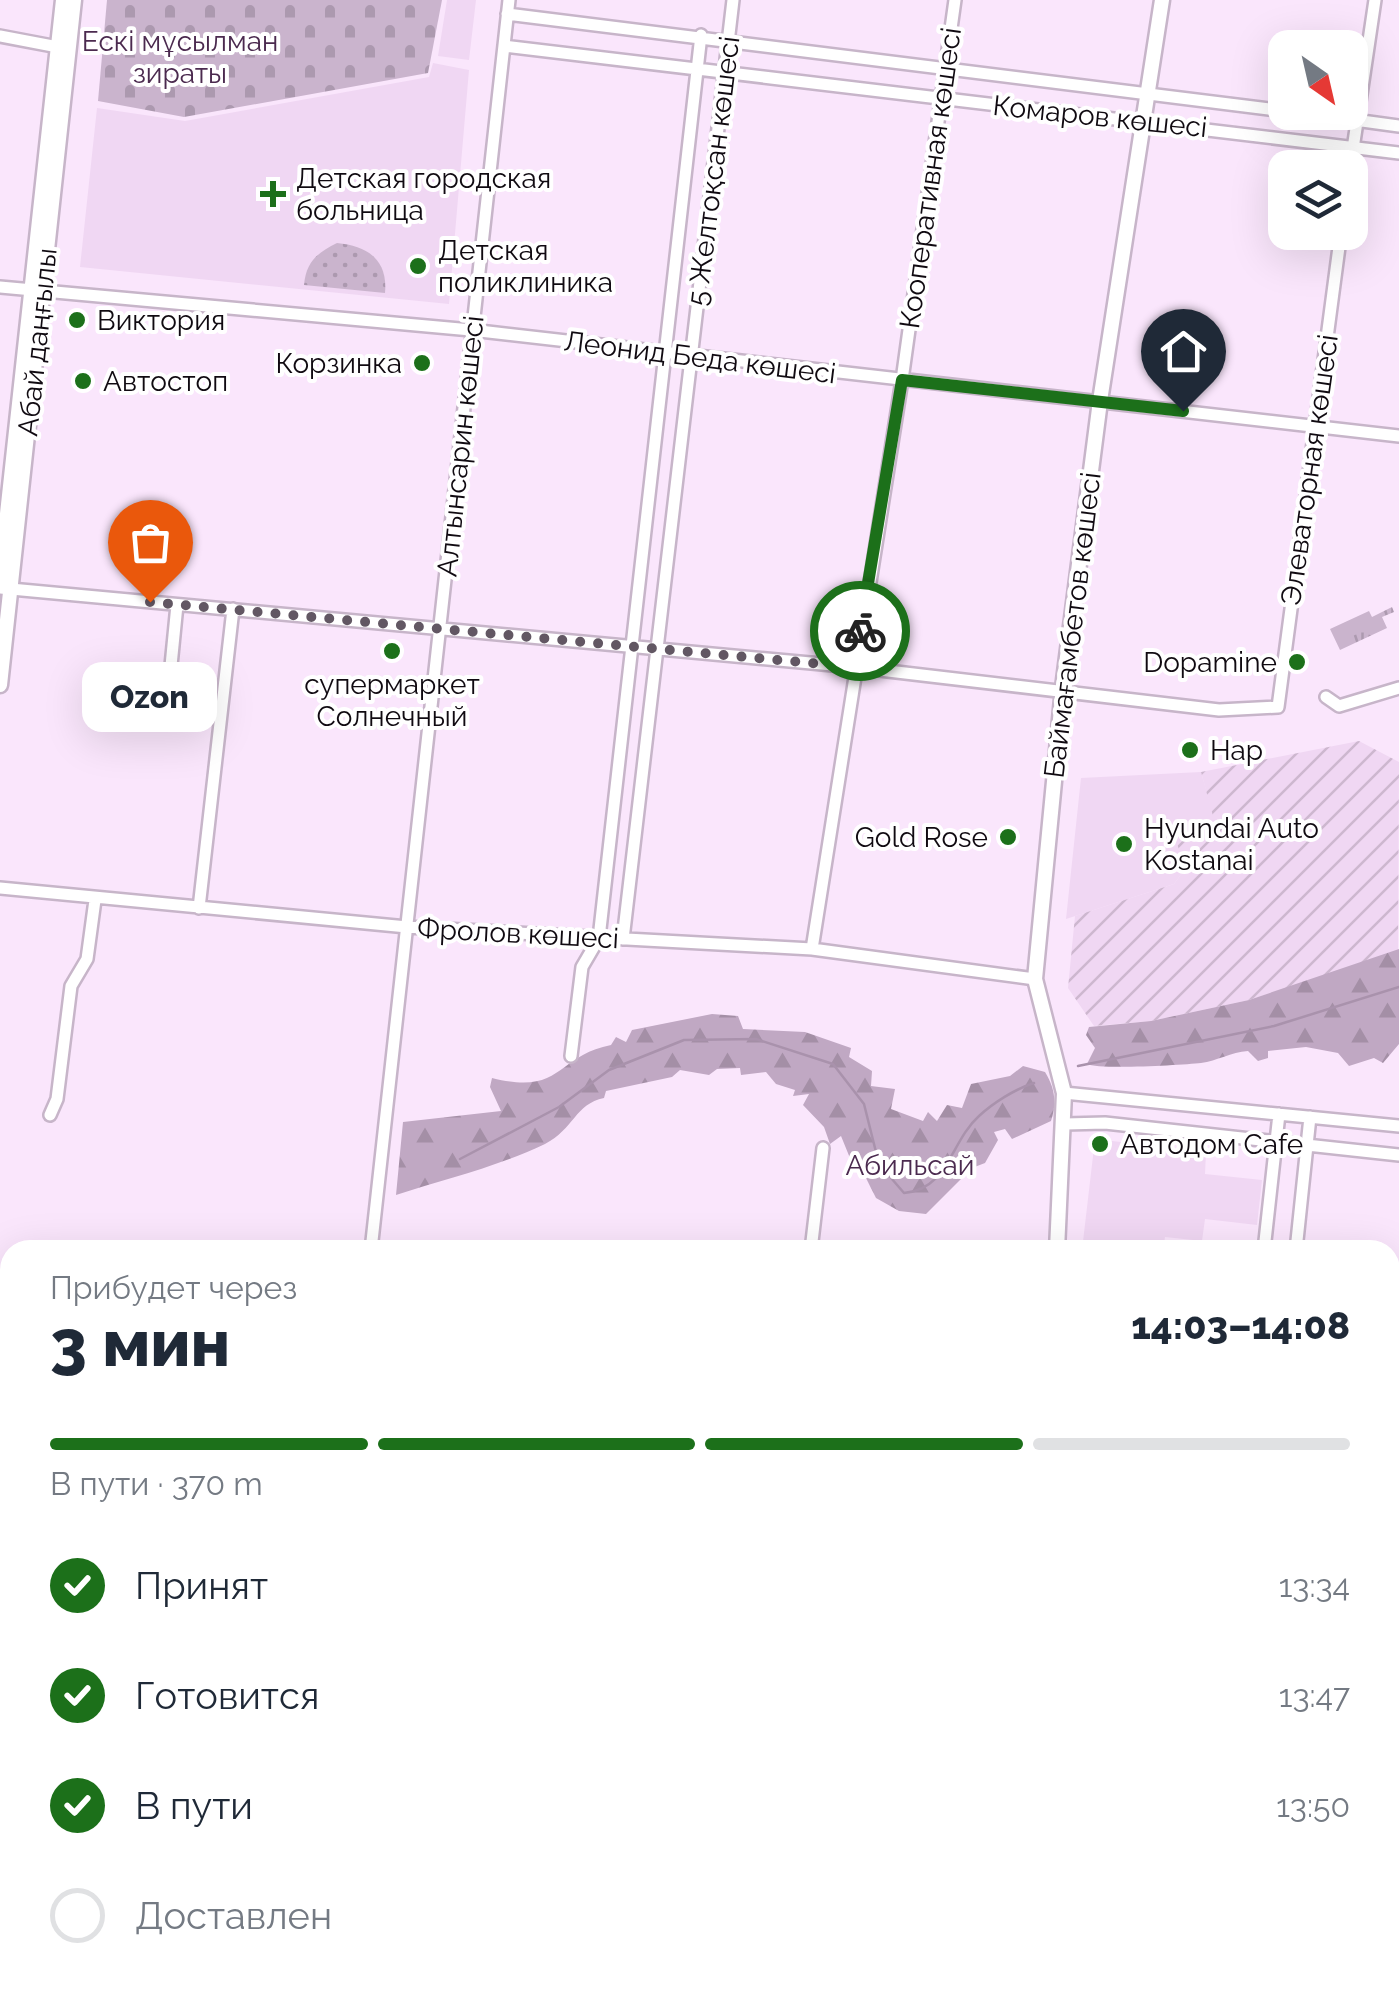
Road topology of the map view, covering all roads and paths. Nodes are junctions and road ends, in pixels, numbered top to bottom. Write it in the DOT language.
graph roads {
  1 [pos="63,0"];
  2 [pos="74,0"];
  3 [pos="509,0"];
  4 [pos="733,0"];
  5 [pos="955,0"];
  6 [pos="1162,0"];
  7 [pos="1375,0"];
  8 [pos="508,14"];
  9 [pos="702,35"];
  10 [pos="0,36"];
  11 [pos="728,38"];
  12 [pos="504,46"];
  13 [pos="58,47"];
  14 [pos="1368,47"];
  15 [pos="945,65"];
  16 [pos="698,67"];
  17 [pos="725,70"];
  18 [pos="1148,93"];
  19 [pos="940,98"];
  20 [pos="1268,109"];
  21 [pos="1144,120"];
  22 [pos="1368,122"];
  23 [pos="1399,126"];
  24 [pos="1355,130"];
  25 [pos="1353,146"];
  26 [pos="1352,150"];
  27 [pos="1399,153"];
  28 [pos="1338,250"];
  29 [pos="0,287"];
  30 [pos="37,290"];
  31 [pos="471,330"];
  32 [pos="665,353"];
  33 [pos="692,356"];
  34 [pos="902,380"];
  35 [pos="1100,401"];
  36 [pos="1314,426"];
  37 [pos="1399,436"];
  38 [pos="4,585"];
  39 [pos="178,605"];
  40 [pos="233,610"];
  41 [pos="442,628"];
  42 [pos="632,646"];
  43 [pos="657,648"];
  44 [pos="854,667"];
  45 [pos="0,685"];
  46 [pos="1063,688"];
  47 [pos="1399,688"];
  48 [pos="1326,696"];
  49 [pos="168,706"];
  50 [pos="0,888"];
  51 [pos="95,900"];
  52 [pos="199,908"];
  53 [pos="407,927"];
  54 [pos="598,938"];
  55 [pos="623,939"];
  56 [pos="812,949"];
  57 [pos="1035,979"];
  58 [pos="571,1056"];
  59 [pos="1064,1092"];
  60 [pos="1279,1114"];
  61 [pos="50,1115"];
  62 [pos="1310,1117"];
  63 [pos="1064,1124"];
  64 [pos="1399,1126"];
  65 [pos="1276,1142"];
  66 [pos="1308,1145"];
  67 [pos="823,1148"];
  68 [pos="1399,1155"];
  69 [pos="371,1240"];
  70 [pos="811,1240"];
  71 [pos="1058,1240"];
  72 [pos="1265,1240"];
  73 [pos="1297,1240"];
  1 -- 13 [label="main road, Абай даңғылы"];
  2 -- 30 [label="main road, Абай даңғылы"];
  3 -- 8 [label="street, Алтынсарин көшесі"];
  4 -- 11 [label="street, 5 Желтоқсан көшесі"];
  5 -- 15 [label="street, Кооперативная көшесі"];
  6 -- 18 [label="main road, Баймағамбетов көшесі"];
  7 -- 14 [label="street"];
  8 -- 9 [label="street, Комаров көшесі"];
  8 -- 12 [label="street, Алтынсарин көшесі"];
  9 -- 11 [label="street, Комаров көшесі"];
  9 -- 16 [label="street, 5 Желтоқсан көшесі"];
  10 -- 13 [label="street"];
  11 -- 15 [label="street, Комаров көшесі"];
  11 -- 17 [label="street, 5 Желтоқсан көшесі"];
  12 -- 16 [label="street, Комаров көшесі"];
  12 -- 31 [label="street, Алтынсарин көшесі"];
  13 -- 30 [label="main road, Абай даңғылы"];
  15 -- 18 [label="street, Комаров көшесі"];
  15 -- 19 [label="street, Кооперативная көшесі"];
  16 -- 17 [label="street, Комаров көшесі"];
  16 -- 32 [label="street, 5 Желтоқсан көшесі"];
  17 -- 19 [label="street, Комаров көшесі"];
  17 -- 33 [label="street, 5 Желтоқсан көшесі"];
  18 -- 20 [label="street, Комаров көшесі"];
  18 -- 21 [label="main road, Баймағамбетов көшесі"];
  19 -- 21 [label="street, Комаров көшесі"];
  19 -- 34 [label="street, Кооперативная көшесі"];
  21 -- 25 [label="street, Комаров көшесі"];
  21 -- 35 [label="main road, Баймағамбетов көшесі"];
  22 -- 23 [label="street"];
  24 -- 25 [label="street"];
  25 -- 26 [label="street"];
  25 -- 27 [label="street, Комаров көшесі"];
  28 -- 36 [label="street, Элеваторная көшесі"];
  29 -- 30 [label="street, Леонид Беда көшесі"];
  30 -- 31 [label="street, Леонид Беда көшесі"];
  30 -- 38 [label="main road, Абай даңғылы"];
  31 -- 32 [label="street, Леонид Беда көшесі"];
  31 -- 41 [label="street, Алтынсарин көшесі"];
  32 -- 33 [label="street, Леонид Беда көшесі"];
  32 -- 42 [label="street, 5 Желтоқсан көшесі"];
  33 -- 34 [label="street, Леонид Беда көшесі"];
  33 -- 43 [label="street, 5 Желтоқсан көшесі"];
  34 -- 35 [label="street, Леонид Беда көшесі"];
  34 -- 44 [label="street, Кооперативная көшесі"];
  35 -- 36 [label="street, Леонид Беда көшесі"];
  35 -- 46 [label="main road, Баймағамбетов көшесі"];
  36 -- 37 [label="street, Леонид Беда көшесі"];
  36 -- 46 [label="street, Элеваторная көшесі"];
  38 -- 39 [label="street"];
  38 -- 45 [label="main road, Абай даңғылы"];
  39 -- 40 [label="street"];
  39 -- 49 [label="street"];
  40 -- 41 [label="street"];
  40 -- 52 [label="street"];
  41 -- 42 [label="street"];
  41 -- 53 [label="street, Алтынсарин көшесі"];
  42 -- 43 [label="street"];
  42 -- 54 [label="street, 5 Желтоқсан көшесі"];
  43 -- 44 [label="street"];
  43 -- 55 [label="street, 5 Желтоқсан көшесі"];
  44 -- 46 [label="street"];
  44 -- 56 [label="street, Кооперативная көшесі"];
  46 -- 57 [label="main road, Баймағамбетов көшесі"];
  47 -- 48 [label="street"];
  50 -- 51 [label="street, Фролов көшесі"];
  51 -- 52 [label="street, Фролов көшесі"];
  51 -- 61 [label="street"];
  52 -- 53 [label="street, Фролов көшесі"];
  53 -- 54 [label="street, Фролов көшесі"];
  53 -- 69 [label="street, Алтынсарин көшесі"];
  54 -- 55 [label="street, Фролов көшесі"];
  54 -- 58 [label="street, 5 Желтоқсан көшесі"];
  55 -- 56 [label="street, Фролов көшесі"];
  56 -- 57 [label="street, Фролов көшесі"];
  57 -- 59 [label="main road, Баймағамбетов көшесі"];
  59 -- 60 [label="street"];
  59 -- 63 [label="main road, Баймағамбетов көшесі"];
  60 -- 62 [label="street"];
  60 -- 65 [label="street"];
  62 -- 64 [label="street"];
  62 -- 66 [label="street"];
  63 -- 65 [label="street"];
  63 -- 71 [label="main road, Баймағамбетов көшесі"];
  65 -- 66 [label="street"];
  65 -- 72 [label="street"];
  66 -- 68 [label="street"];
  66 -- 73 [label="street"];
  67 -- 70 [label="street"];
}
